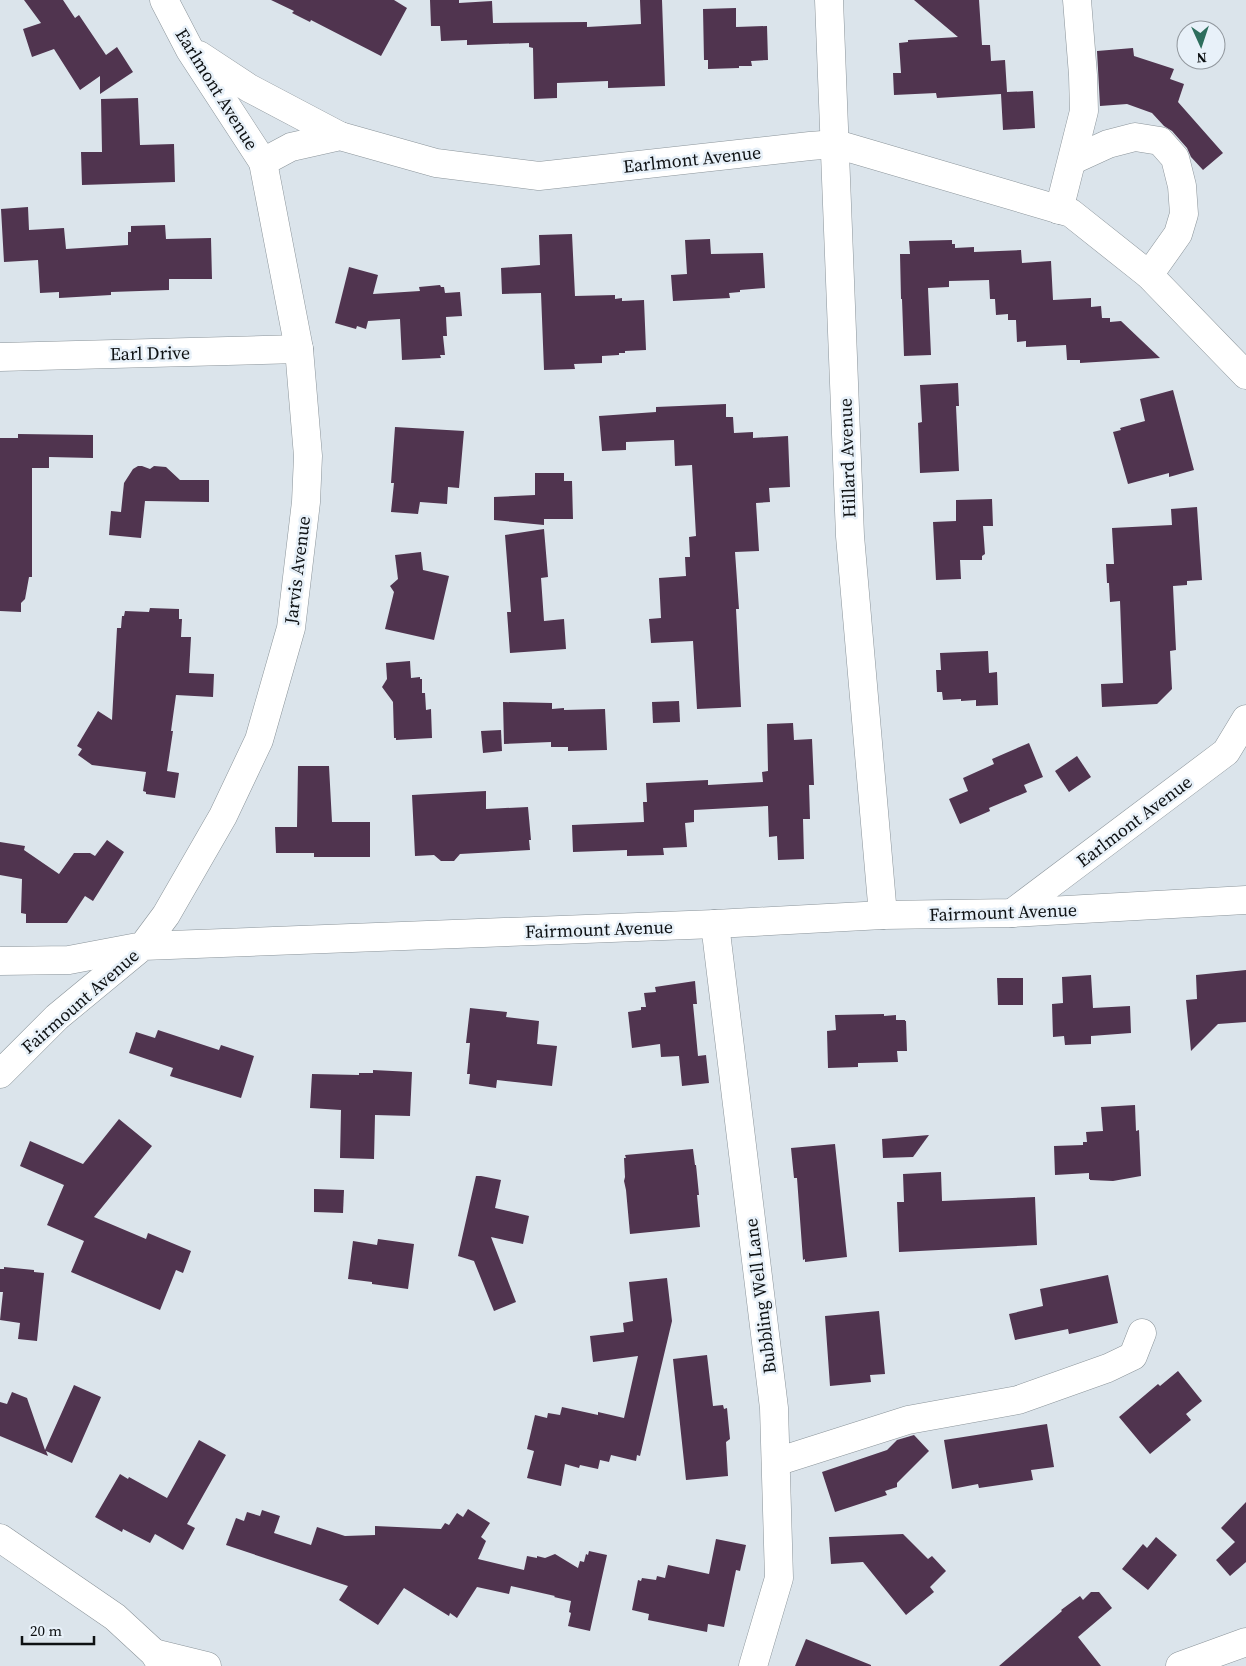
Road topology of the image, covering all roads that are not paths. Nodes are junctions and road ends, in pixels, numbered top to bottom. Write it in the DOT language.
graph roads {
  1 [pos="164,0"];
  2 [pos="829,0"];
  3 [pos="1077,0"];
  4 [pos="190,50"];
  5 [pos="340,136"];
  6 [pos="836,144"];
  7 [pos="1073,160"];
  8 [pos="263,162"];
  9 [pos="1060,210"];
  10 [pos="1149,275"];
  11 [pos="299,350"];
  12 [pos="0,357"];
  13 [pos="1246,375"];
  14 [pos="1246,719"];
  15 [pos="1246,900"];
  16 [pos="1012,913"];
  17 [pos="883,915"];
  18 [pos="715,924"];
  19 [pos="143,946"];
  20 [pos="0,961"];
  21 [pos="0,1074"];
  22 [pos="1142,1333"];
  23 [pos="776,1462"];
  24 [pos="0,1538"];
  25 [pos="1246,1642"];
  26 [pos="158,1660"];
  27 [pos="207,1666"];
  28 [pos="753,1666"];
  29 [pos="1180,1666"];
  1 -- 4 [label="street, Earlmont Avenue"];
  2 -- 6 [label="street, Hillard Avenue"];
  3 -- 7 [label="street"];
  4 -- 5 [label="street"];
  4 -- 8 [label="street, Earlmont Avenue"];
  5 -- 6 [label="street, Earlmont Avenue"];
  5 -- 8 [label="street, Earlmont Avenue"];
  6 -- 9 [label="street, Earlmont Avenue"];
  6 -- 17 [label="street, Hillard Avenue"];
  7 -- 9 [label="street"];
  7 -- 10 [label="street"];
  8 -- 11 [label="street, Jarvis Avenue"];
  9 -- 10 [label="street, Earlmont Avenue"];
  10 -- 13 [label="street, Earlmont Avenue"];
  11 -- 12 [label="street, Earl Drive"];
  11 -- 19 [label="street, Jarvis Avenue"];
  14 -- 16 [label="street, Earlmont Avenue"];
  15 -- 16 [label="street, Fairmount Avenue"];
  16 -- 17 [label="street, Fairmount Avenue"];
  17 -- 18 [label="street, Fairmount Avenue"];
  18 -- 19 [label="street, Fairmount Avenue"];
  18 -- 23 [label="street, Bubbling Well Lane"];
  19 -- 20 [label="street"];
  19 -- 21 [label="street, Fairmount Avenue"];
  22 -- 23 [label="street"];
  23 -- 28 [label="street, Bubbling Well Lane"];
  24 -- 26 [label="street"];
  25 -- 29 [label="street"];
  26 -- 27 [label="street"];
}
